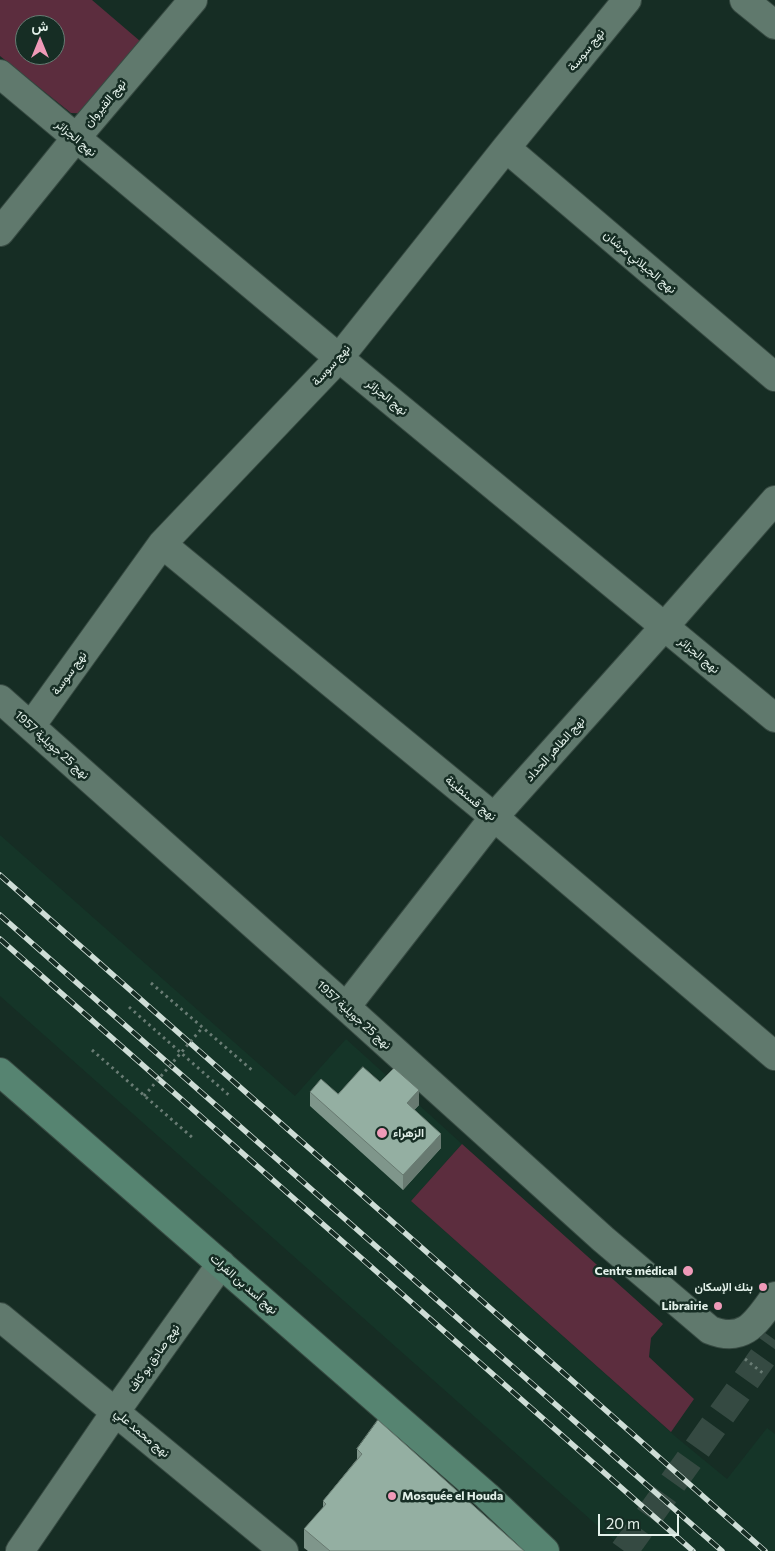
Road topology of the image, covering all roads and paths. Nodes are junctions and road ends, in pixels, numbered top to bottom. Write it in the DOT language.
graph roads {
  1 [pos="193,0"];
  2 [pos="627,0"];
  3 [pos="744,0"];
  4 [pos="775,25"];
  5 [pos="0,74"];
  6 [pos="76,138"];
  7 [pos="506,148"];
  8 [pos="0,232"];
  9 [pos="339,358"];
  10 [pos="775,377"];
  11 [pos="775,500"];
  12 [pos="162,544"];
  13 [pos="665,626"];
  14 [pos="0,699"];
  15 [pos="775,718"];
  16 [pos="31,726"];
  17 [pos="494,817"];
  18 [pos="151,983"];
  19 [pos="129,1007"];
  20 [pos="346,1007"];
  21 [pos="203,1027"];
  22 [pos="92,1050"];
  23 [pos="181,1053"];
  24 [pos="775,1056"];
  25 [pos="253,1071"];
  26 [pos="0,1072"];
  27 [pos="144,1096"];
  28 [pos="231,1097"];
  29 [pos="194,1139"];
  30 [pos="221,1264"];
  31 [pos="775,1296"];
  32 [pos="0,1316"];
  33 [pos="116,1411"];
  34 [pos="20,1551"];
  35 [pos="284,1551"];
  36 [pos="545,1551"];
  1 -- 6 [label="street, نهج القيروان"];
  2 -- 7 [label="street, نهج سوسة"];
  3 -- 4 [label="street"];
  5 -- 6 [label="street, نهج الجزائر"];
  6 -- 8 [label="street, نهج القيروان"];
  6 -- 9 [label="street, نهج الجزائر"];
  7 -- 9 [label="street, نهج سوسة"];
  7 -- 10 [label="street, نهج الجيلاني مرشان"];
  9 -- 12 [label="street, نهج سوسة"];
  9 -- 13 [label="street, نهج الجزائر"];
  11 -- 13 [label="street, نهج الطاهر الحداد"];
  12 -- 16 [label="street, نهج سوسة"];
  12 -- 17 [label="street, نهج قسنطينة"];
  13 -- 15 [label="street, نهج الجزائر"];
  13 -- 17 [label="street, نهج الطاهر الحداد"];
  14 -- 16 [label="street, نهج 25 جويلية 1957"];
  16 -- 20 [label="street, نهج 25 جويلية 1957"];
  17 -- 20 [label="street, نهج الطاهر الحداد"];
  17 -- 24 [label="street, نهج قسنطينة"];
  18 -- 21 [label="path"];
  19 -- 23 [label="path"];
  20 -- 31 [label="street, نهج 25 جويلية 1957"];
  21 -- 23 [label="path, bridge"];
  21 -- 25 [label="path"];
  22 -- 27 [label="path"];
  23 -- 27 [label="path, bridge"];
  23 -- 28 [label="path"];
  26 -- 30 [label="main road, نهج أسد بن الفرات"];
  27 -- 29 [label="path"];
  30 -- 33 [label="street, نهج صادق بو كاف"];
  30 -- 36 [label="main road, نهج أسد بن الفرات"];
  32 -- 33 [label="street, نهج محمد علي"];
  33 -- 34 [label="street, نهج صادق بو كاف"];
  33 -- 35 [label="street, نهج محمد علي"];
}
